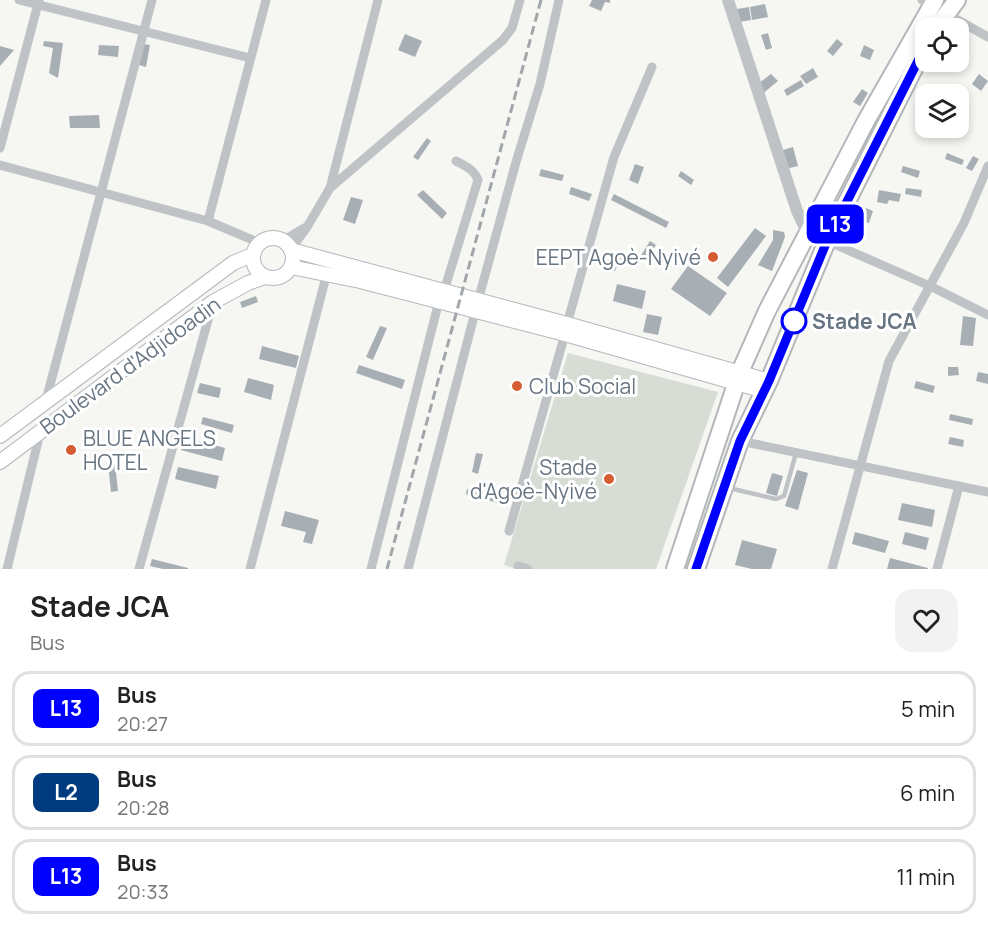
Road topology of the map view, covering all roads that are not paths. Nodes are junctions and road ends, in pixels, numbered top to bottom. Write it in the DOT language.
graph roads {
  1 [pos="19,0"];
  2 [pos="152,0"];
  3 [pos="266,0"];
  4 [pos="378,0"];
  5 [pos="520,0"];
  6 [pos="559,0"];
  7 [pos="728,0"];
  8 [pos="957,0"];
  9 [pos="39,2"];
  10 [pos="929,2"];
  11 [pos="946,14"];
  12 [pos="943,18"];
  13 [pos="144,31"];
  14 [pos="988,37"];
  15 [pos="250,58"];
  16 [pos="652,67"];
  17 [pos="915,67"];
  18 [pos="0,148"];
  19 [pos="456,161"];
  20 [pos="0,165"];
  21 [pos="988,166"];
  22 [pos="330,188"];
  23 [pos="100,192"];
  24 [pos="208,221"];
  25 [pos="807,232"];
  26 [pos="827,241"];
  27 [pos="288,247"];
  28 [pos="256,249"];
  29 [pos="291,267"];
  30 [pos="327,273"];
  31 [pos="265,277"];
  32 [pos="930,286"];
  33 [pos="442,296"];
  34 [pos="213,302"];
  35 [pos="477,306"];
  36 [pos="988,315"];
  37 [pos="566,329"];
  38 [pos="739,378"];
  39 [pos="766,386"];
  40 [pos="45,404"];
  41 [pos="40,430"];
  42 [pos="2,433"];
  43 [pos="740,441"];
  44 [pos="796,453"];
  45 [pos="0,462"];
  46 [pos="859,466"];
  47 [pos="959,486"];
  48 [pos="723,487"];
  49 [pos="988,492"];
  50 [pos="509,531"];
  51 [pos="518,566"];
  52 [pos="7,569"];
  53 [pos="139,569"];
  54 [pos="250,569"];
  55 [pos="371,569"];
  56 [pos="408,569"];
  57 [pos="528,569"];
  58 [pos="675,569"];
  59 [pos="696,569"];
  60 [pos="832,569"];
  61 [pos="938,569"];
  1 -- 9 [label="street"];
  2 -- 13 [label="street"];
  3 -- 15 [label="street"];
  4 -- 22 [label="street"];
  5 -- 22 [label="street"];
  6 -- 35 [label="street"];
  7 -- 25 [label="street"];
  8 -- 11 [label="highway"];
  9 -- 13 [label="street"];
  9 -- 18 [label="street"];
  10 -- 11 [label="street"];
  10 -- 25 [label="highway"];
  11 -- 12 [label="highway"];
  11 -- 14 [label="street"];
  13 -- 15 [label="street"];
  13 -- 23 [label="street"];
  15 -- 24 [label="street"];
  16 -- 37 [label="street"];
  17 -- 26 [label="highway"];
  19 -- 33 [label="street"];
  20 -- 23 [label="street"];
  21 -- 32 [label="street"];
  22 -- 27 [label="street"];
  23 -- 24 [label="street"];
  23 -- 40 [label="street"];
  24 -- 28 [label="street"];
  25 -- 26 [label="street"];
  25 -- 38 [label="highway"];
  26 -- 32 [label="street"];
  26 -- 39 [label="highway"];
  27 -- 28 [label="main road"];
  27 -- 29 [label="main road"];
  27 -- 33 [label="main road"];
  28 -- 31 [label="main road"];
  28 -- 40 [label="main road, Boulevard d'Adjidoadin"];
  29 -- 30 [label="main road"];
  29 -- 31 [label="main road"];
  30 -- 33 [label="main road"];
  30 -- 54 [label="street"];
  31 -- 34 [label="main road, Boulevard d'Adjidoadin"];
  32 -- 36 [label="street"];
  32 -- 46 [label="street"];
  33 -- 35 [label="main road"];
  33 -- 55 [label="street"];
  34 -- 41 [label="main road, Boulevard d'Adjidoadin"];
  34 -- 53 [label="street"];
  35 -- 37 [label="main road"];
  35 -- 56 [label="street"];
  37 -- 38 [label="main road"];
  37 -- 50 [label="street"];
  38 -- 39 [label="main road"];
  38 -- 58 [label="highway"];
  39 -- 43 [label="highway"];
  40 -- 42 [label="main road, Boulevard d'Adjidoadin"];
  41 -- 45 [label="main road, Boulevard d'Adjidoadin"];
  41 -- 52 [label="street"];
  43 -- 44 [label="street"];
  43 -- 48 [label="highway"];
  44 -- 46 [label="street"];
  44 -- 48 [label="lane"];
  46 -- 47 [label="street"];
  46 -- 60 [label="street"];
  47 -- 49 [label="street"];
  47 -- 61 [label="street"];
  48 -- 59 [label="highway"];
  51 -- 57 [label="street"];
}
